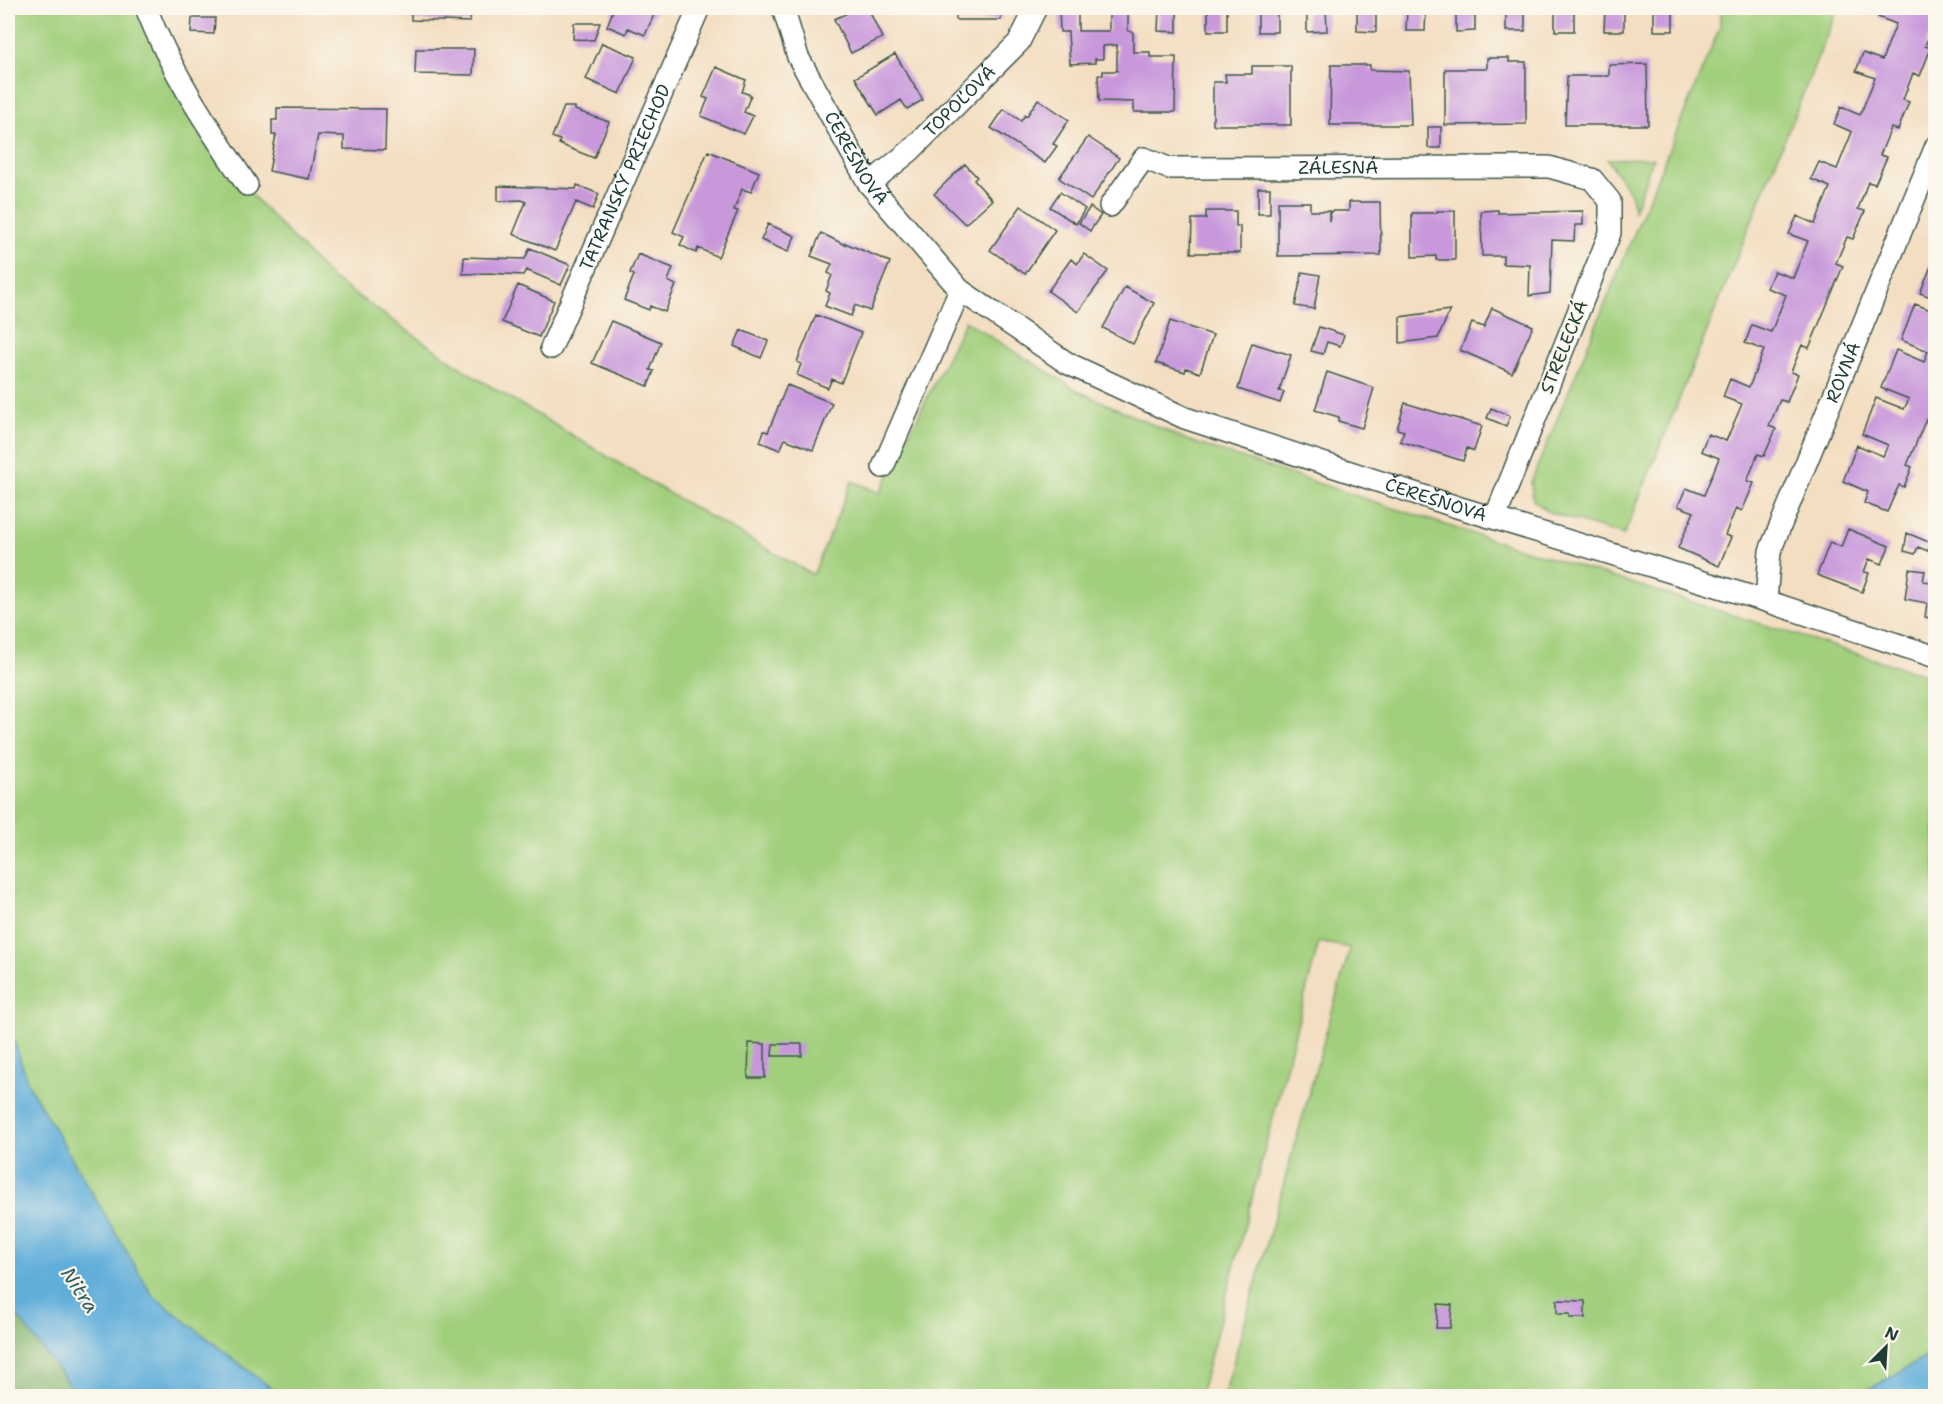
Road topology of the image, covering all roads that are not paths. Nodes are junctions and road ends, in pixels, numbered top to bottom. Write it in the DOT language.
graph roads {
  1 [pos="146,8"];
  2 [pos="699,8"];
  3 [pos="783,8"];
  4 [pos="1036,8"];
  5 [pos="1935,147"];
  6 [pos="1592,179"];
  7 [pos="869,184"];
  8 [pos="248,185"];
  9 [pos="1110,206"];
  10 [pos="960,290"];
  11 [pos="551,348"];
  12 [pos="883,467"];
  13 [pos="1495,518"];
  14 [pos="1766,601"];
  15 [pos="1935,657"];
  1 -- 8 [label="street"];
  2 -- 11 [label="street, TATRANSKÝ PRIECHOD"];
  3 -- 7 [label="street, ČEREŠŇOVÁ"];
  4 -- 7 [label="street, TOPOĽOVÁ"];
  5 -- 14 [label="street, ROVNÁ"];
  6 -- 9 [label="street, ZÁLESNÁ"];
  6 -- 13 [label="street, STRELECKÁ"];
  7 -- 10 [label="street, ČEREŠŇOVÁ"];
  10 -- 12 [label="street"];
  10 -- 13 [label="street, ČEREŠŇOVÁ"];
  13 -- 14 [label="street, ČEREŠŇOVÁ"];
  14 -- 15 [label="street, ČEREŠŇOVÁ"];
}
